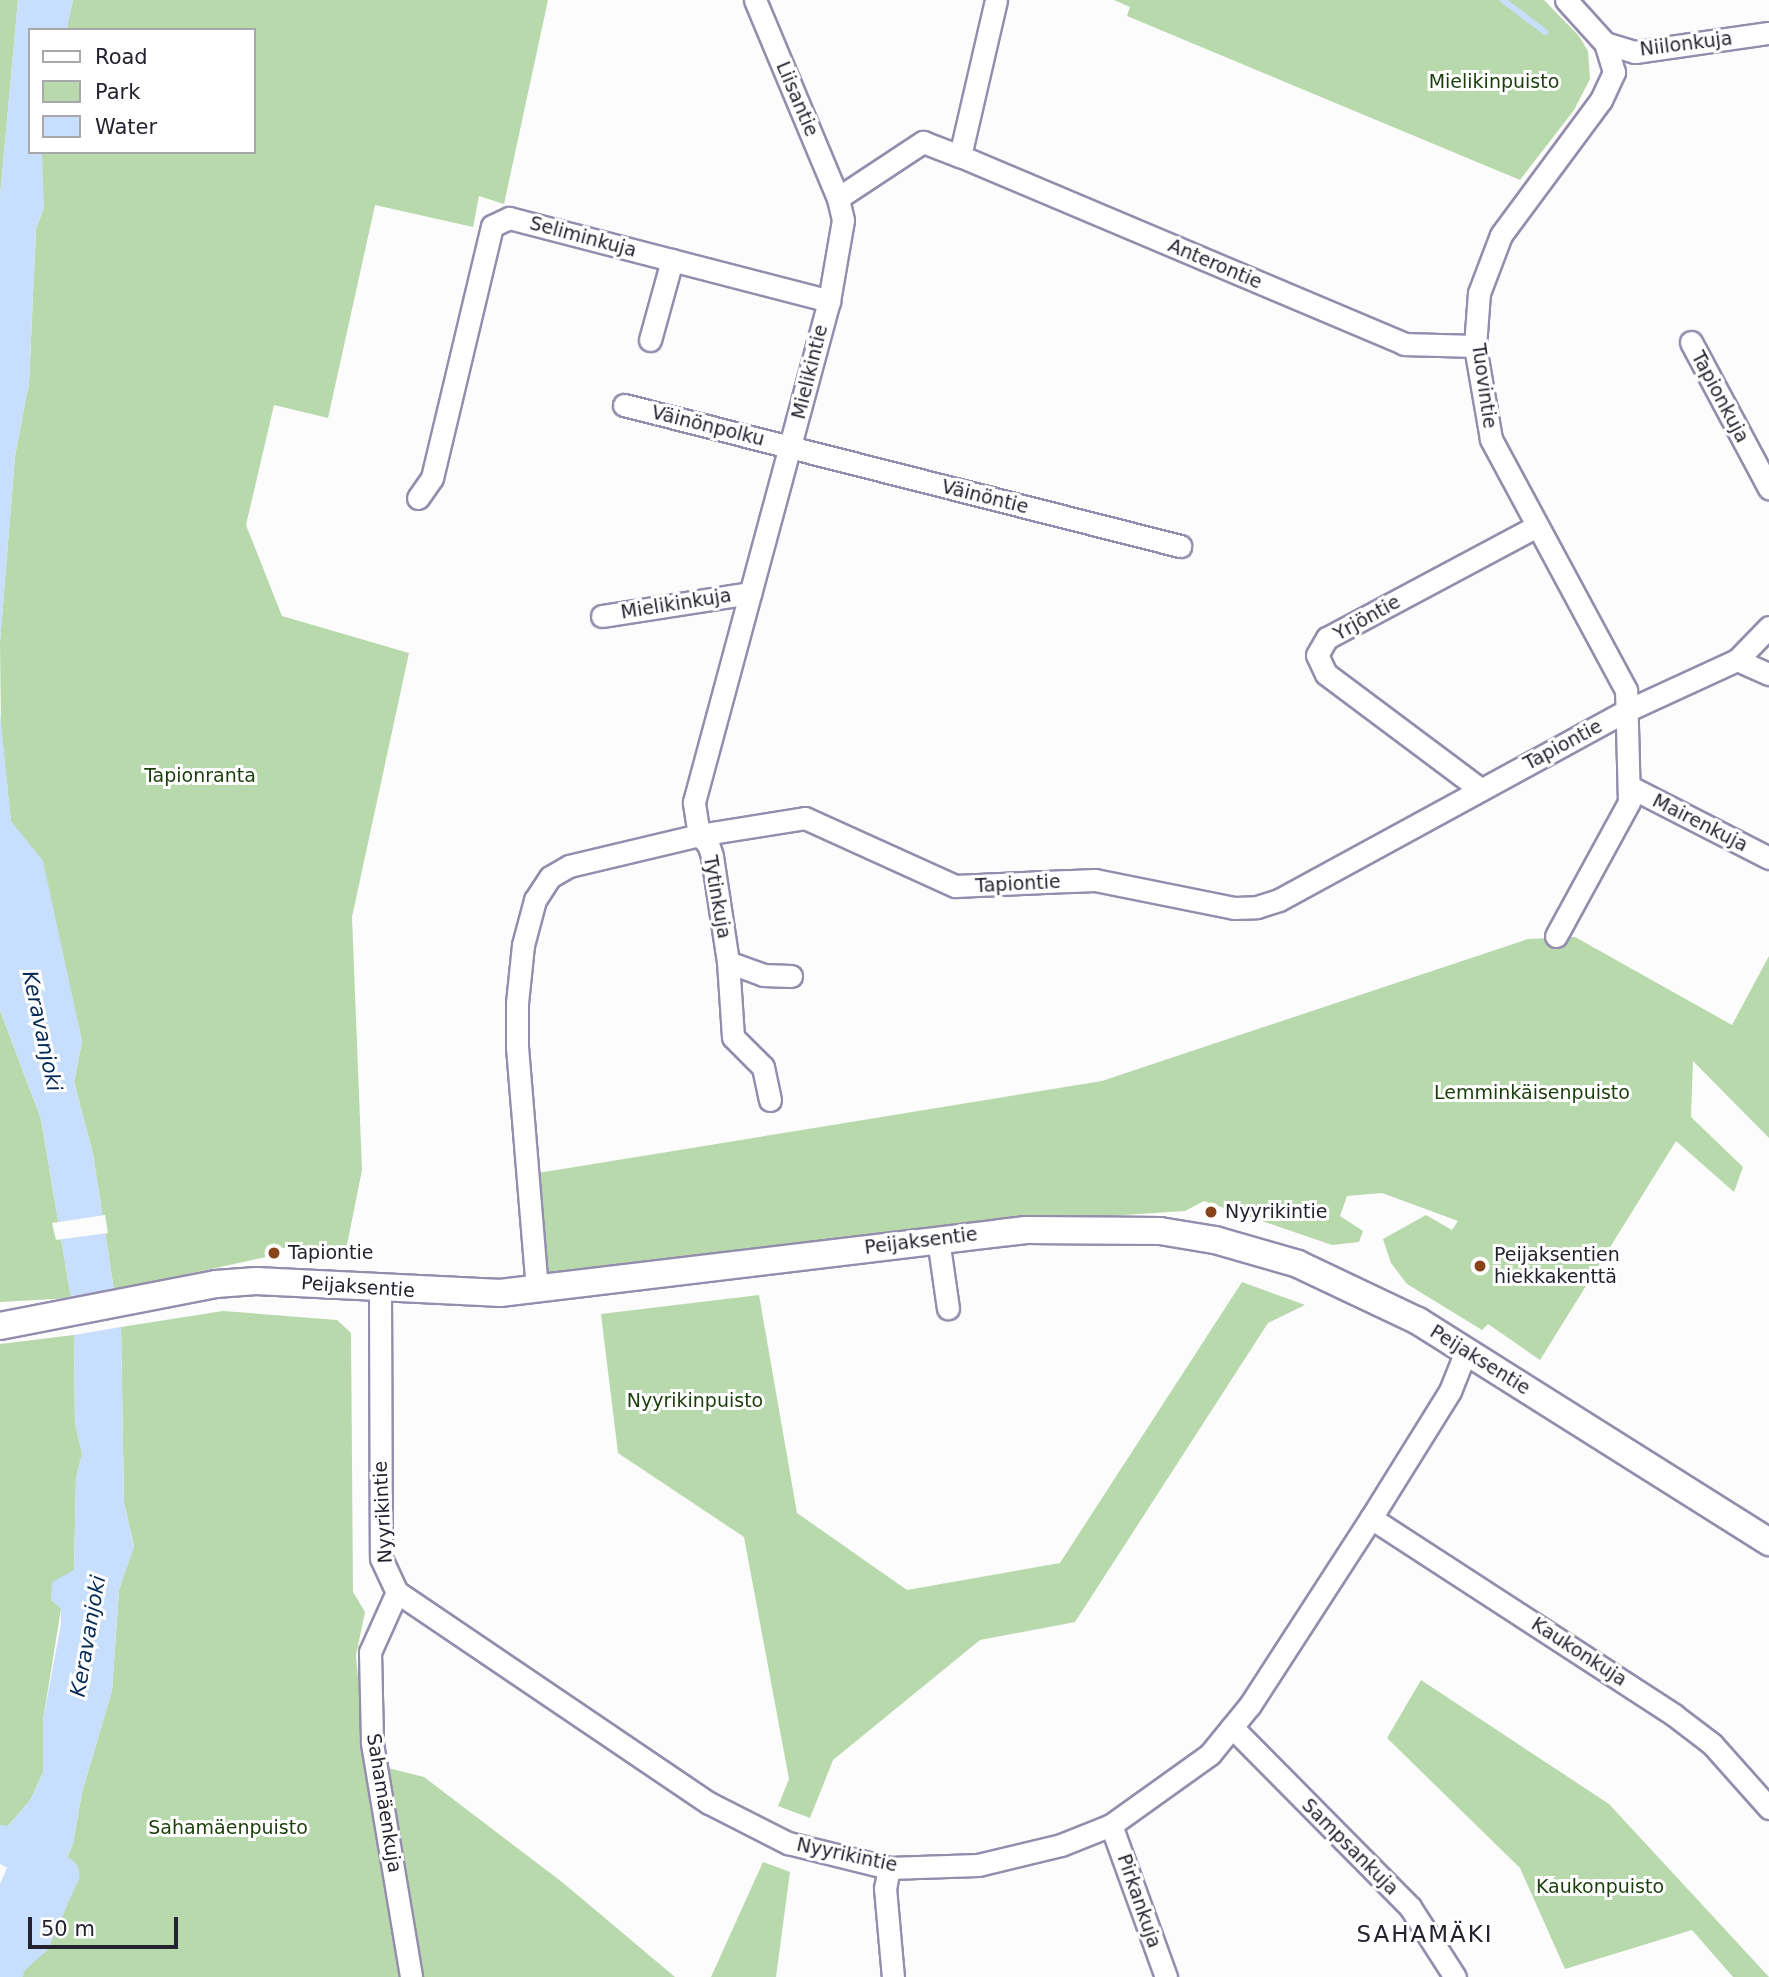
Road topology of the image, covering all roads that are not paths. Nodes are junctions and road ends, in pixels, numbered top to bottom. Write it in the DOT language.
graph roads {
  1 [pos="755,0"];
  2 [pos="996,0"];
  3 [pos="1566,0"];
  4 [pos="1769,33"];
  5 [pos="1605,43"];
  6 [pos="960,156"];
  7 [pos="838,198"];
  8 [pos="672,260"];
  9 [pos="829,301"];
  10 [pos="650,340"];
  11 [pos="1691,342"];
  12 [pos="1475,346"];
  13 [pos="624,405"];
  14 [pos="791,448"];
  15 [pos="1769,488"];
  16 [pos="418,498"];
  17 [pos="1537,526"];
  18 [pos="1180,546"];
  19 [pos="750,593"];
  20 [pos="602,616"];
  21 [pos="1769,627"];
  22 [pos="1737,660"];
  23 [pos="1769,674"];
  24 [pos="1626,711"];
  25 [pos="1632,788"];
  26 [pos="1480,789"];
  27 [pos="699,835"];
  28 [pos="1769,858"];
  29 [pos="1556,936"];
  30 [pos="728,962"];
  31 [pos="791,976"];
  32 [pos="769,1100"];
  33 [pos="938,1239"];
  34 [pos="537,1290"];
  35 [pos="380,1291"];
  36 [pos="948,1308"];
  37 [pos="7,1325"];
  38 [pos="1466,1351"];
  39 [pos="1371,1518"];
  40 [pos="1769,1542"];
  41 [pos="397,1592"];
  42 [pos="1232,1727"];
  43 [pos="1769,1808"];
  44 [pos="1111,1825"];
  45 [pos="889,1868"];
  46 [pos="411,1977"];
  47 [pos="893,1977"];
  48 [pos="1166,1977"];
  49 [pos="1455,1977"];
  1 -- 7 [label="street, Liisantie"];
  2 -- 6 [label="street"];
  3 -- 5 [label="street"];
  4 -- 5 [label="street, Niilonkuja"];
  5 -- 12 [label="street, Tuovintie"];
  6 -- 7 [label="street"];
  6 -- 12 [label="street, Anterontie"];
  7 -- 9 [label="street, Mielikintie"];
  8 -- 9 [label="street, Seliminkuja"];
  8 -- 10 [label="street"];
  8 -- 16 [label="street, Seliminkuja"];
  9 -- 14 [label="street, Mielikintie"];
  11 -- 15 [label="street, Tapionkuja"];
  12 -- 17 [label="street, Tuovintie"];
  13 -- 14 [label="street, Väinönpolku"];
  14 -- 18 [label="street, Väinöntie"];
  14 -- 19 [label="street, Mielikintie"];
  17 -- 24 [label="street, Tuovintie"];
  17 -- 26 [label="street, Yrjöntie"];
  19 -- 20 [label="street, Mielikinkuja"];
  19 -- 27 [label="street, Mielikintie"];
  21 -- 22 [label="street, Tapiontie"];
  22 -- 23 [label="street"];
  22 -- 24 [label="street, Tapiontie"];
  24 -- 25 [label="street, Tuovintie"];
  24 -- 26 [label="street, Tapiontie"];
  25 -- 28 [label="street, Mairenkuja"];
  25 -- 29 [label="street"];
  26 -- 27 [label="street, Tapiontie"];
  27 -- 30 [label="street, Tytinkuja"];
  27 -- 34 [label="street, Tapiontie"];
  30 -- 31 [label="street"];
  30 -- 32 [label="street, Tytinkuja"];
  33 -- 34 [label="street, Peijaksentie"];
  33 -- 36 [label="street"];
  33 -- 38 [label="street, Peijaksentie"];
  34 -- 35 [label="street, Peijaksentie"];
  35 -- 37 [label="street, Peijaksentie"];
  35 -- 41 [label="street, Nyyrikintie"];
  38 -- 39 [label="street, Nyyrikintie"];
  38 -- 40 [label="street, Peijaksentie"];
  39 -- 42 [label="street, Nyyrikintie"];
  39 -- 43 [label="street, Kaukonkuja"];
  41 -- 45 [label="street, Nyyrikintie"];
  41 -- 46 [label="street, Sahamäenkuja"];
  42 -- 44 [label="street, Nyyrikintie"];
  42 -- 49 [label="street, Sampsankuja"];
  44 -- 45 [label="street, Nyyrikintie"];
  44 -- 48 [label="street, Pirkankuja"];
  45 -- 47 [label="street"];
}
